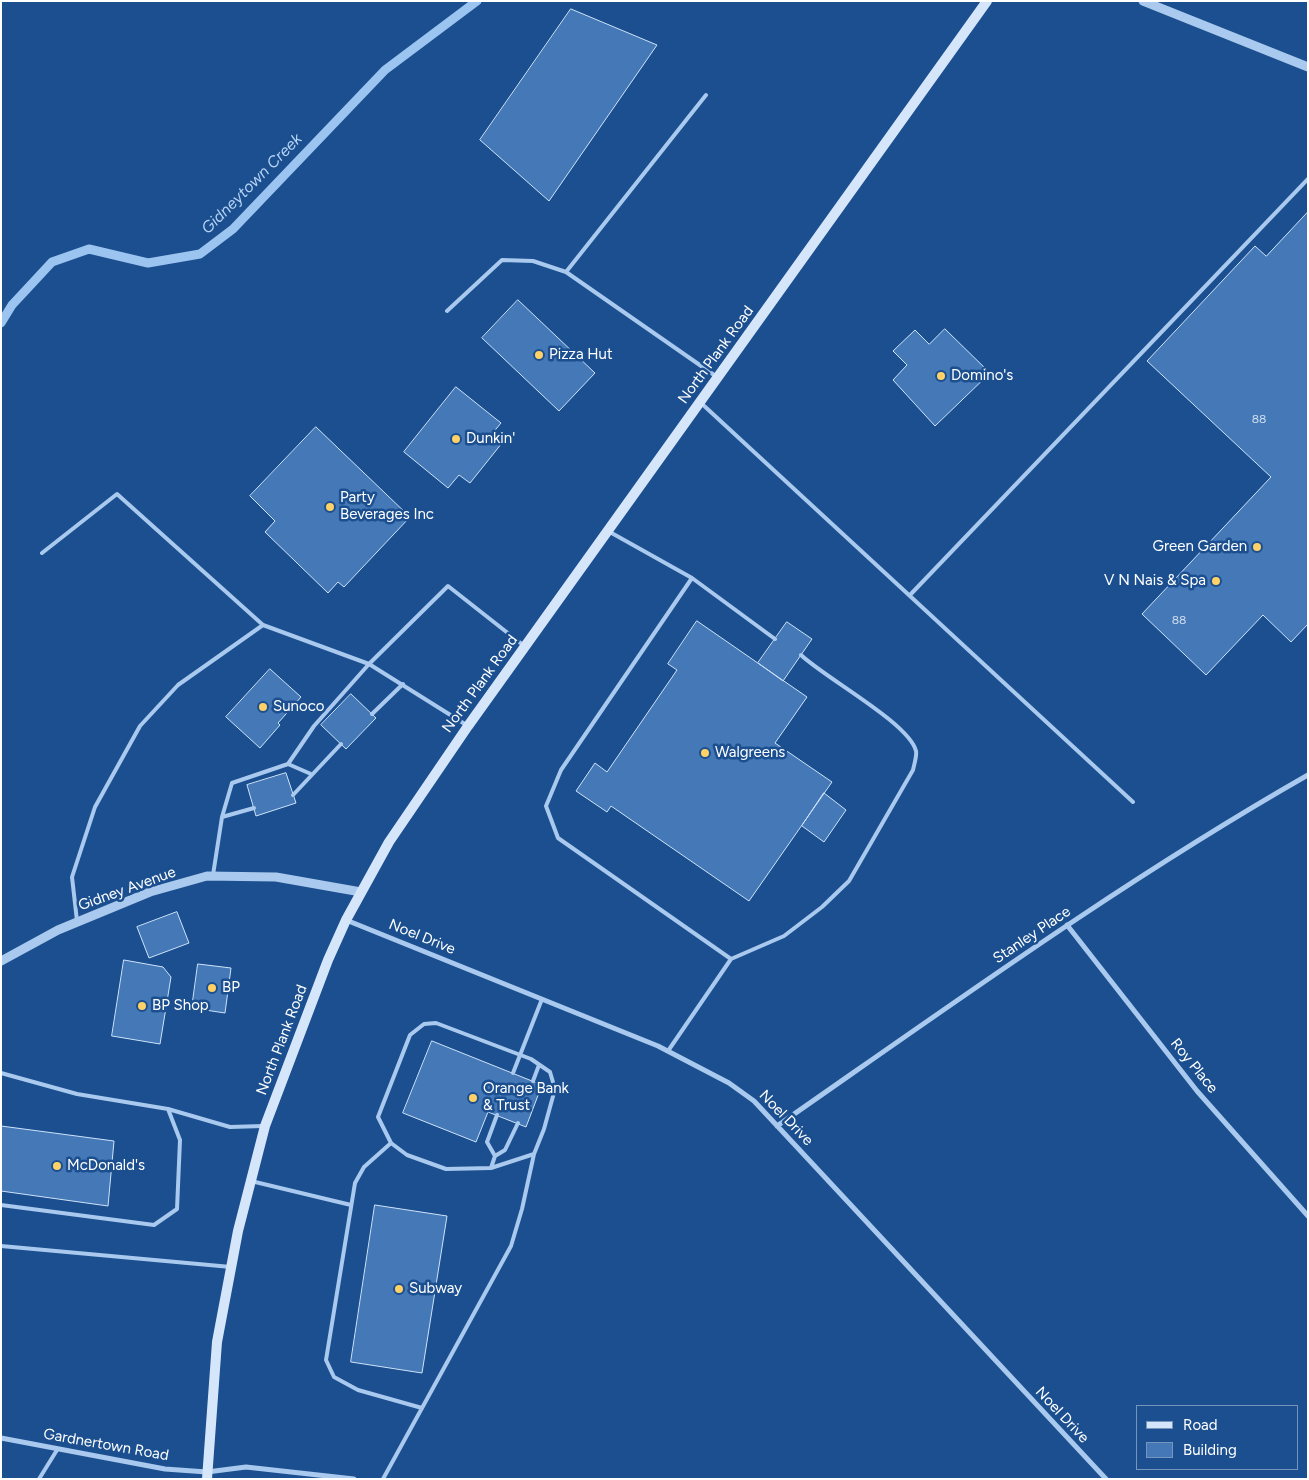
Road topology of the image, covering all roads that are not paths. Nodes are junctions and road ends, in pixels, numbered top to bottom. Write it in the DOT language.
graph roads {
  1 [pos="987,1"];
  2 [pos="1143,1"];
  3 [pos="1308,67"];
  4 [pos="706,95"];
  5 [pos="1308,179"];
  6 [pos="566,272"];
  7 [pos="447,311"];
  8 [pos="718,378"];
  9 [pos="701,403"];
  10 [pos="608,531"];
  11 [pos="42,553"];
  12 [pos="692,578"];
  13 [pos="910,595"];
  14 [pos="263,625"];
  15 [pos="775,639"];
  16 [pos="525,646"];
  17 [pos="801,655"];
  18 [pos="369,664"];
  19 [pos="403,684"];
  20 [pos="372,714"];
  21 [pos="468,726"];
  22 [pos="341,744"];
  23 [pos="288,764"];
  24 [pos="311,774"];
  25 [pos="1308,775"];
  26 [pos="293,796"];
  27 [pos="1133,802"];
  28 [pos="254,808"];
  29 [pos="222,817"];
  30 [pos="212,876"];
  31 [pos="360,892"];
  32 [pos="346,920"];
  33 [pos="78,922"];
  34 [pos="1067,925"];
  35 [pos="731,959"];
  36 [pos="1,961"];
  37 [pos="542,999"];
  38 [pos="668,1051"];
  39 [pos="520,1055"];
  40 [pos="539,1065"];
  41 [pos="1,1073"];
  42 [pos="513,1073"];
  43 [pos="533,1081"];
  44 [pos="168,1109"];
  45 [pos="497,1115"];
  46 [pos="518,1123"];
  47 [pos="265,1126"];
  48 [pos="777,1126"];
  49 [pos="391,1142"];
  50 [pos="534,1154"];
  51 [pos="495,1156"];
  52 [pos="491,1168"];
  53 [pos="251,1181"];
  54 [pos="1,1205"];
  55 [pos="351,1205"];
  56 [pos="1308,1216"];
  57 [pos="2,1247"];
  58 [pos="231,1267"];
  59 [pos="422,1408"];
  60 [pos="1,1438"];
  61 [pos="57,1450"];
  62 [pos="207,1475"];
  63 [pos="39,1479"];
  64 [pos="354,1479"];
  65 [pos="383,1479"];
  66 [pos="1106,1479"];
  1 -- 8 [label="main road, North Plank Road"];
  2 -- 3 [label="street"];
  4 -- 6 [label="lane"];
  5 -- 13 [label="lane"];
  6 -- 7 [label="lane"];
  6 -- 8 [label="lane"];
  8 -- 9 [label="main road, North Plank Road"];
  9 -- 10 [label="main road, North Plank Road"];
  9 -- 13 [label="lane"];
  10 -- 12 [label="lane"];
  10 -- 16 [label="main road, North Plank Road"];
  11 -- 14 [label="lane"];
  12 -- 15 [label="lane"];
  12 -- 35 [label="lane"];
  13 -- 27 [label="lane"];
  14 -- 18 [label="lane"];
  14 -- 33 [label="lane"];
  16 -- 18 [label="lane"];
  16 -- 21 [label="main road, North Plank Road"];
  17 -- 35 [label="lane"];
  18 -- 19 [label="lane"];
  18 -- 23 [label="lane"];
  19 -- 20 [label="lane"];
  19 -- 21 [label="lane"];
  21 -- 31 [label="main road, North Plank Road"];
  22 -- 24 [label="lane"];
  23 -- 24 [label="lane"];
  23 -- 29 [label="lane"];
  24 -- 26 [label="lane"];
  25 -- 34 [label="street, Stanley Place"];
  28 -- 29 [label="lane"];
  29 -- 30 [label="lane"];
  30 -- 31 [label="street, Gidney Avenue"];
  30 -- 33 [label="street, Gidney Avenue"];
  31 -- 32 [label="main road, North Plank Road"];
  32 -- 37 [label="street, Noel Drive"];
  32 -- 47 [label="main road, North Plank Road"];
  33 -- 36 [label="street, Gidney Avenue"];
  34 -- 48 [label="street, Stanley Place"];
  34 -- 56 [label="street, Roy Place"];
  35 -- 38 [label="lane"];
  37 -- 38 [label="street, Noel Drive"];
  37 -- 39 [label="lane"];
  38 -- 48 [label="street, Noel Drive"];
  39 -- 40 [label="lane"];
  39 -- 42 [label="lane"];
  39 -- 49 [label="lane"];
  40 -- 43 [label="lane"];
  40 -- 50 [label="lane"];
  41 -- 44 [label="lane"];
  44 -- 47 [label="lane"];
  44 -- 54 [label="lane"];
  45 -- 51 [label="lane"];
  46 -- 51 [label="lane"];
  47 -- 53 [label="main road, North Plank Road"];
  48 -- 66 [label="street, Noel Drive"];
  49 -- 52 [label="lane"];
  49 -- 55 [label="lane"];
  50 -- 52 [label="lane"];
  50 -- 59 [label="lane"];
  51 -- 52 [label="lane"];
  53 -- 55 [label="lane"];
  53 -- 58 [label="main road, North Plank Road"];
  55 -- 59 [label="lane"];
  57 -- 58 [label="lane"];
  58 -- 62 [label="main road, North Plank Road"];
  59 -- 65 [label="lane"];
  60 -- 61 [label="street, Gardnertown Road"];
  61 -- 62 [label="street, Gardnertown Road"];
  61 -- 63 [label="lane"];
  62 -- 64 [label="street, Gardnertown Road"];
}
